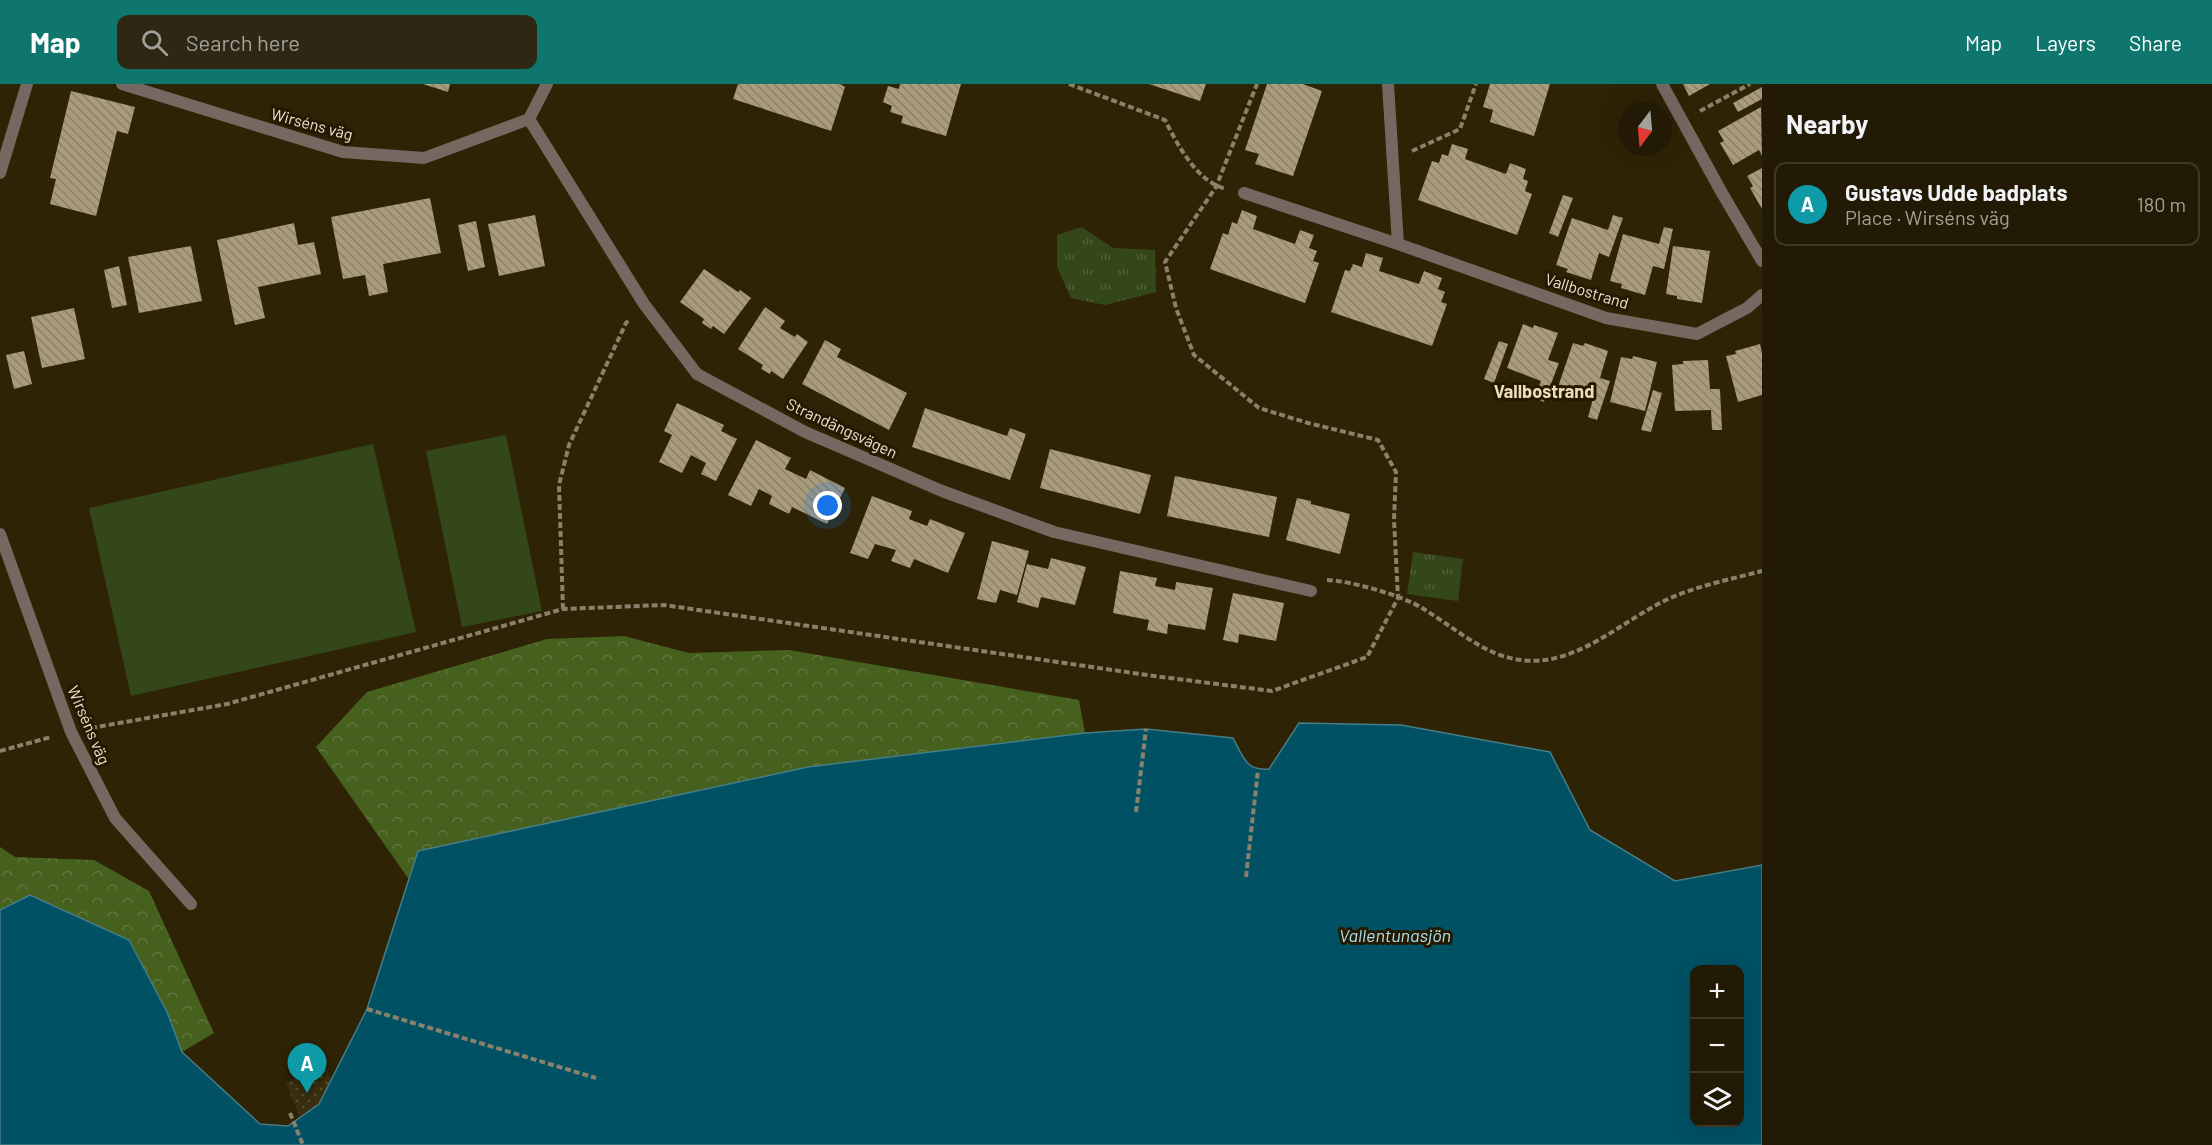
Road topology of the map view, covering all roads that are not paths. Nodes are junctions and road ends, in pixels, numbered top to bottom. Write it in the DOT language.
graph roads {
  1 [pos="27,84"];
  2 [pos="122,84"];
  3 [pos="548,84"];
  4 [pos="1388,84"];
  5 [pos="1662,84"];
  6 [pos="529,119"];
  7 [pos="0,173"];
  8 [pos="1244,193"];
  9 [pos="1398,244"];
  10 [pos="1762,261"];
  11 [pos="1762,295"];
  12 [pos="0,534"];
  13 [pos="1311,591"];
  14 [pos="191,904"];
  1 -- 7 [label="street"];
  2 -- 6 [label="street, Wirséns väg"];
  3 -- 6 [label="street"];
  4 -- 9 [label="street"];
  5 -- 10 [label="street"];
  6 -- 13 [label="street, Strandängsvägen"];
  8 -- 9 [label="street, Vallbostrand"];
  9 -- 11 [label="street, Vallbostrand"];
  12 -- 14 [label="street, Wirséns väg"];
}
